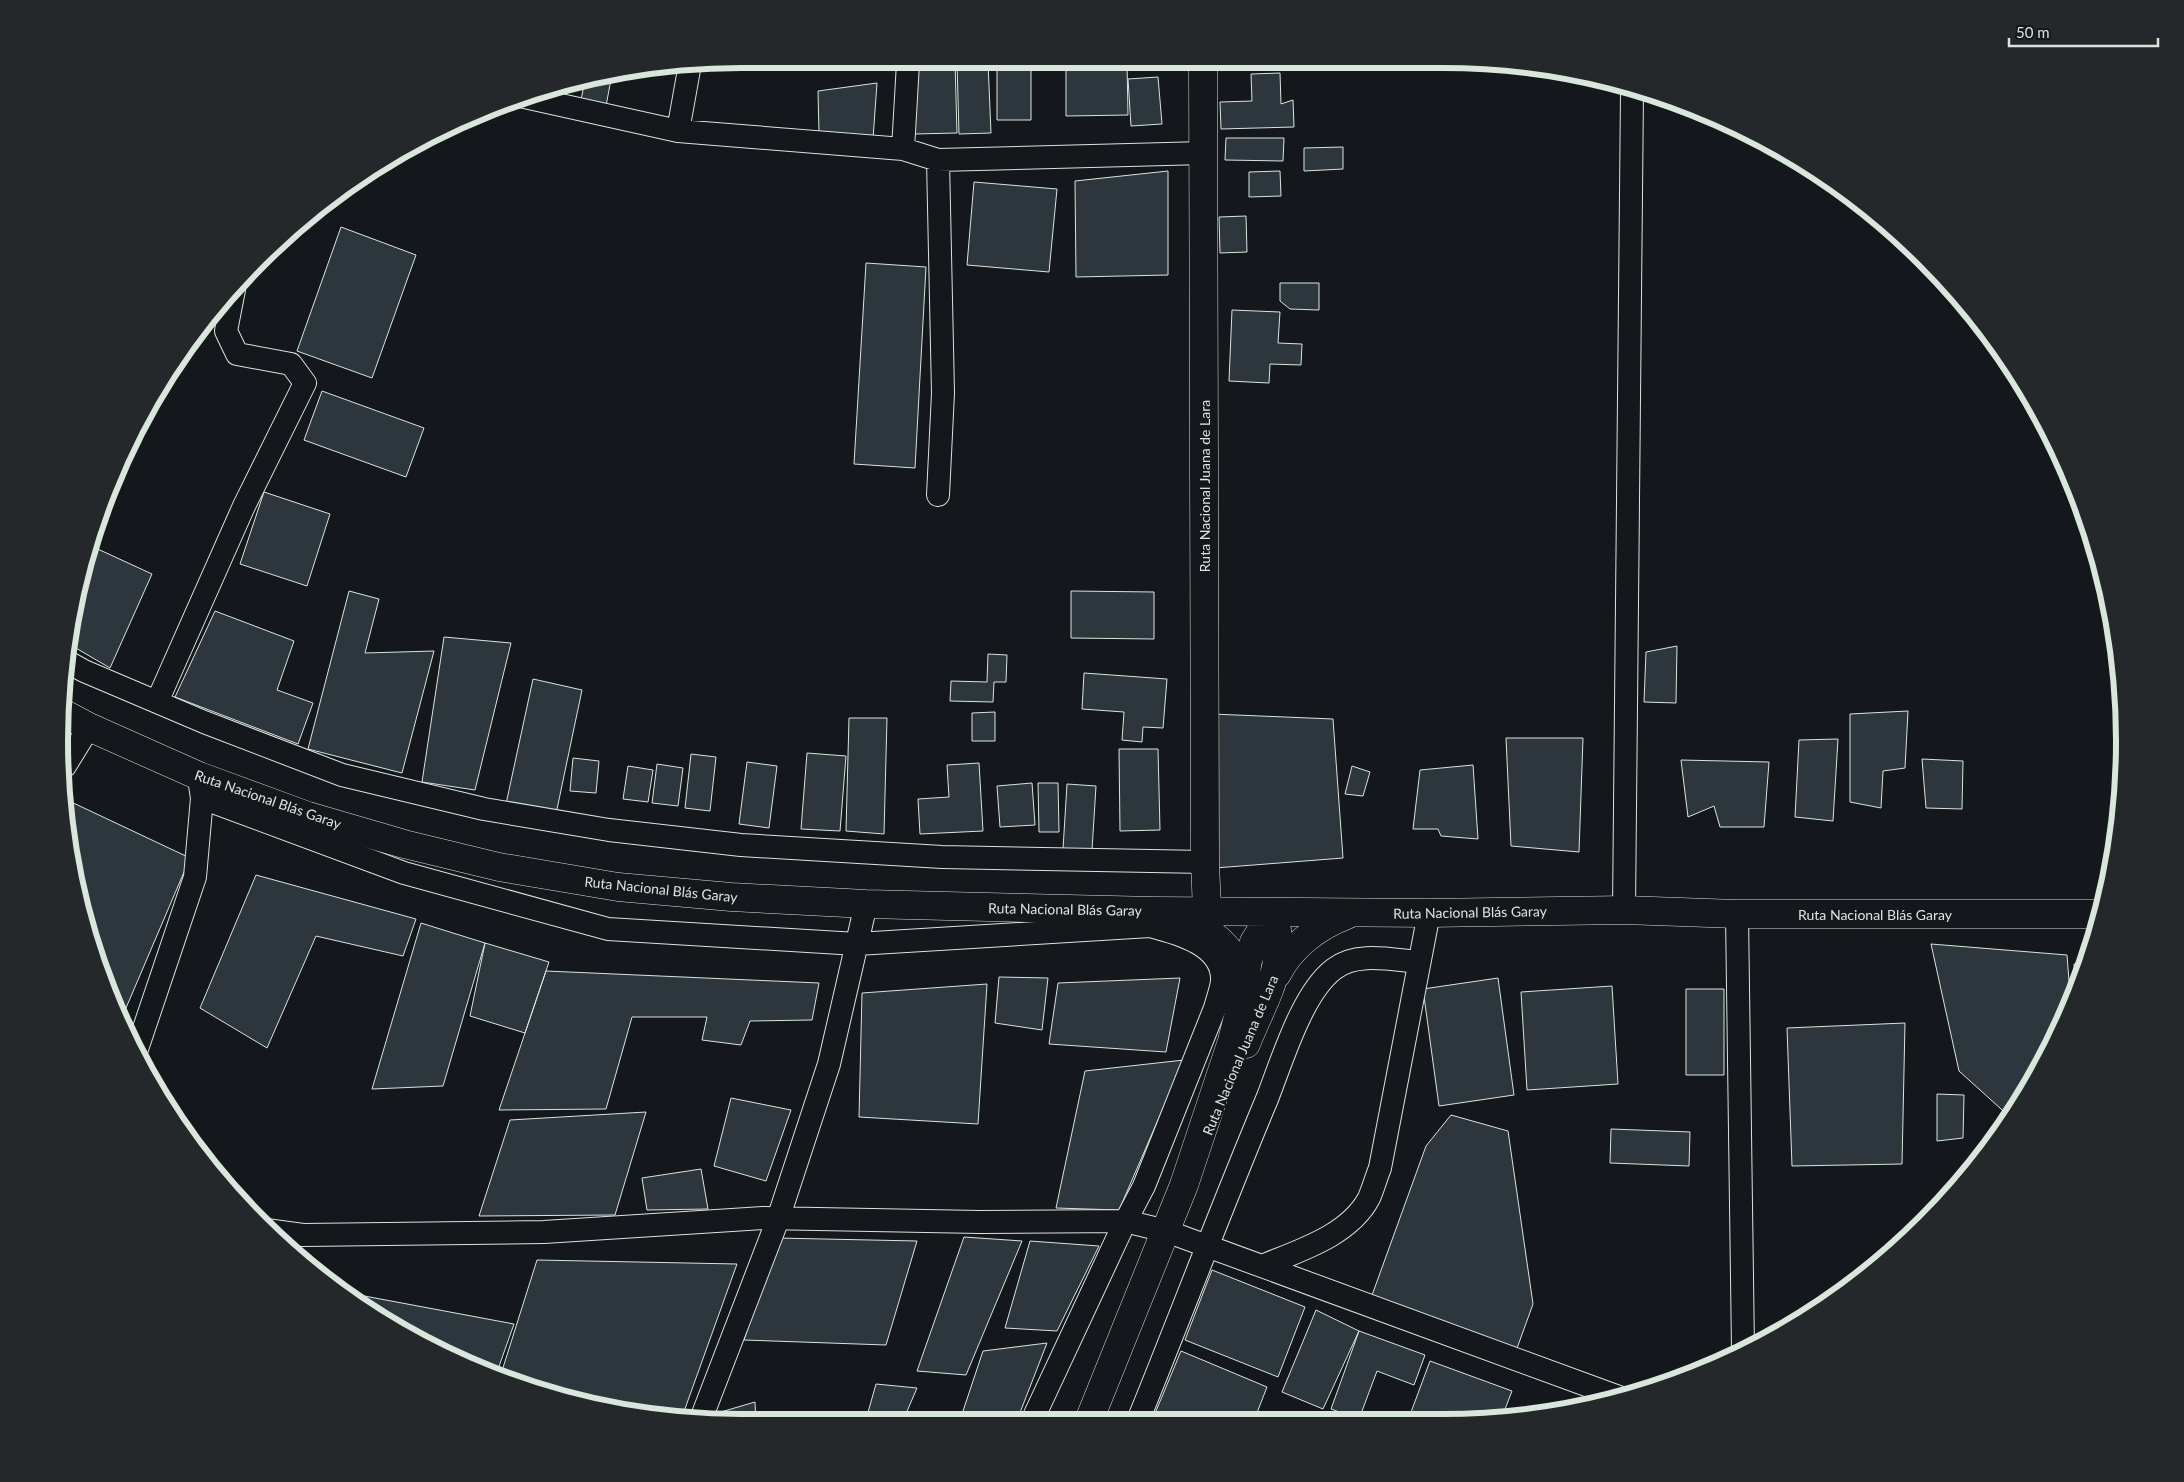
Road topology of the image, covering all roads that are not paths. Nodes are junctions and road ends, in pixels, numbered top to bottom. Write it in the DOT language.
graph roads {
  1 [pos="908,68"];
  2 [pos="1203,68"];
  3 [pos="689,70"];
  4 [pos="1632,95"];
  5 [pos="536,100"];
  6 [pos="678,131"];
  7 [pos="903,150"];
  8 [pos="1204,153"];
  9 [pos="938,160"];
  10 [pos="232,301"];
  11 [pos="938,495"];
  12 [pos="72,664"];
  13 [pos="157,702"];
  14 [pos="69,716"];
  15 [pos="89,727"];
  16 [pos="68,760"];
  17 [pos="201,787"];
  18 [pos="1205,862"];
  19 [pos="866,904"];
  20 [pos="1624,910"];
  21 [pos="1154,911"];
  22 [pos="1207,911"];
  23 [pos="1273,912"];
  24 [pos="1355,913"];
  25 [pos="1429,913"];
  26 [pos="1737,914"];
  27 [pos="2094,914"];
  28 [pos="857,944"];
  29 [pos="1419,962"];
  30 [pos="1258,983"];
  31 [pos="139,1043"];
  32 [pos="778,1219"];
  33 [pos="1126,1221"];
  34 [pos="1166,1231"];
  35 [pos="281,1232"];
  36 [pos="1208,1247"];
  37 [pos="1262,1266"];
  38 [pos="1743,1344"];
  39 [pos="1610,1394"];
  40 [pos="703,1413"];
  41 [pos="1035,1414"];
  42 [pos="1092,1414"];
  43 [pos="1142,1414"];
  1 -- 7 [label="street"];
  2 -- 8 [label="highway, Ruta Nacional Juana de Lara"];
  3 -- 6 [label="street"];
  4 -- 20 [label="street"];
  5 -- 6 [label="street"];
  6 -- 7 [label="street"];
  7 -- 9 [label="street"];
  8 -- 9 [label="street"];
  8 -- 18 [label="highway, Ruta Nacional Juana de Lara"];
  9 -- 11 [label="street"];
  10 -- 13 [label="street"];
  12 -- 13 [label="street"];
  13 -- 18 [label="street"];
  14 -- 15 [label="highway, Ruta Nacional Blás Garay"];
  15 -- 16 [label="street"];
  15 -- 17 [label="highway, Ruta Nacional Blás Garay"];
  17 -- 19 [label="highway, Ruta Nacional Blás Garay"];
  17 -- 28 [label="street"];
  17 -- 31 [label="street"];
  18 -- 22 [label="highway, Ruta Nacional Juana de Lara"];
  19 -- 21 [label="highway, Ruta Nacional Blás Garay"];
  19 -- 28 [label="street"];
  20 -- 25 [label="highway, Ruta Nacional Blás Garay"];
  20 -- 26 [label="highway, Ruta Nacional Blás Garay"];
  21 -- 22 [label="highway, Ruta Nacional Blás Garay"];
  21 -- 30 [label="highway"];
  22 -- 23 [label="highway, Ruta Nacional Blás Garay"];
  23 -- 24 [label="highway, Ruta Nacional Blás Garay"];
  23 -- 30 [label="highway, Ruta Nacional Juana de Lara"];
  24 -- 25 [label="highway, Ruta Nacional Blás Garay"];
  24 -- 30 [label="highway"];
  25 -- 29 [label="street"];
  26 -- 27 [label="highway, Ruta Nacional Blás Garay"];
  26 -- 38 [label="street"];
  28 -- 32 [label="street"];
  28 -- 33 [label="street"];
  29 -- 36 [label="street"];
  29 -- 37 [label="street"];
  30 -- 34 [label="highway, Ruta Nacional Juana de Lara"];
  32 -- 33 [label="street"];
  32 -- 35 [label="street"];
  32 -- 40 [label="street"];
  33 -- 34 [label="street"];
  33 -- 41 [label="street"];
  34 -- 36 [label="street"];
  34 -- 42 [label="highway, Ruta Nacional Juana de Lara"];
  36 -- 37 [label="street"];
  36 -- 43 [label="street"];
  37 -- 39 [label="street"];
}
